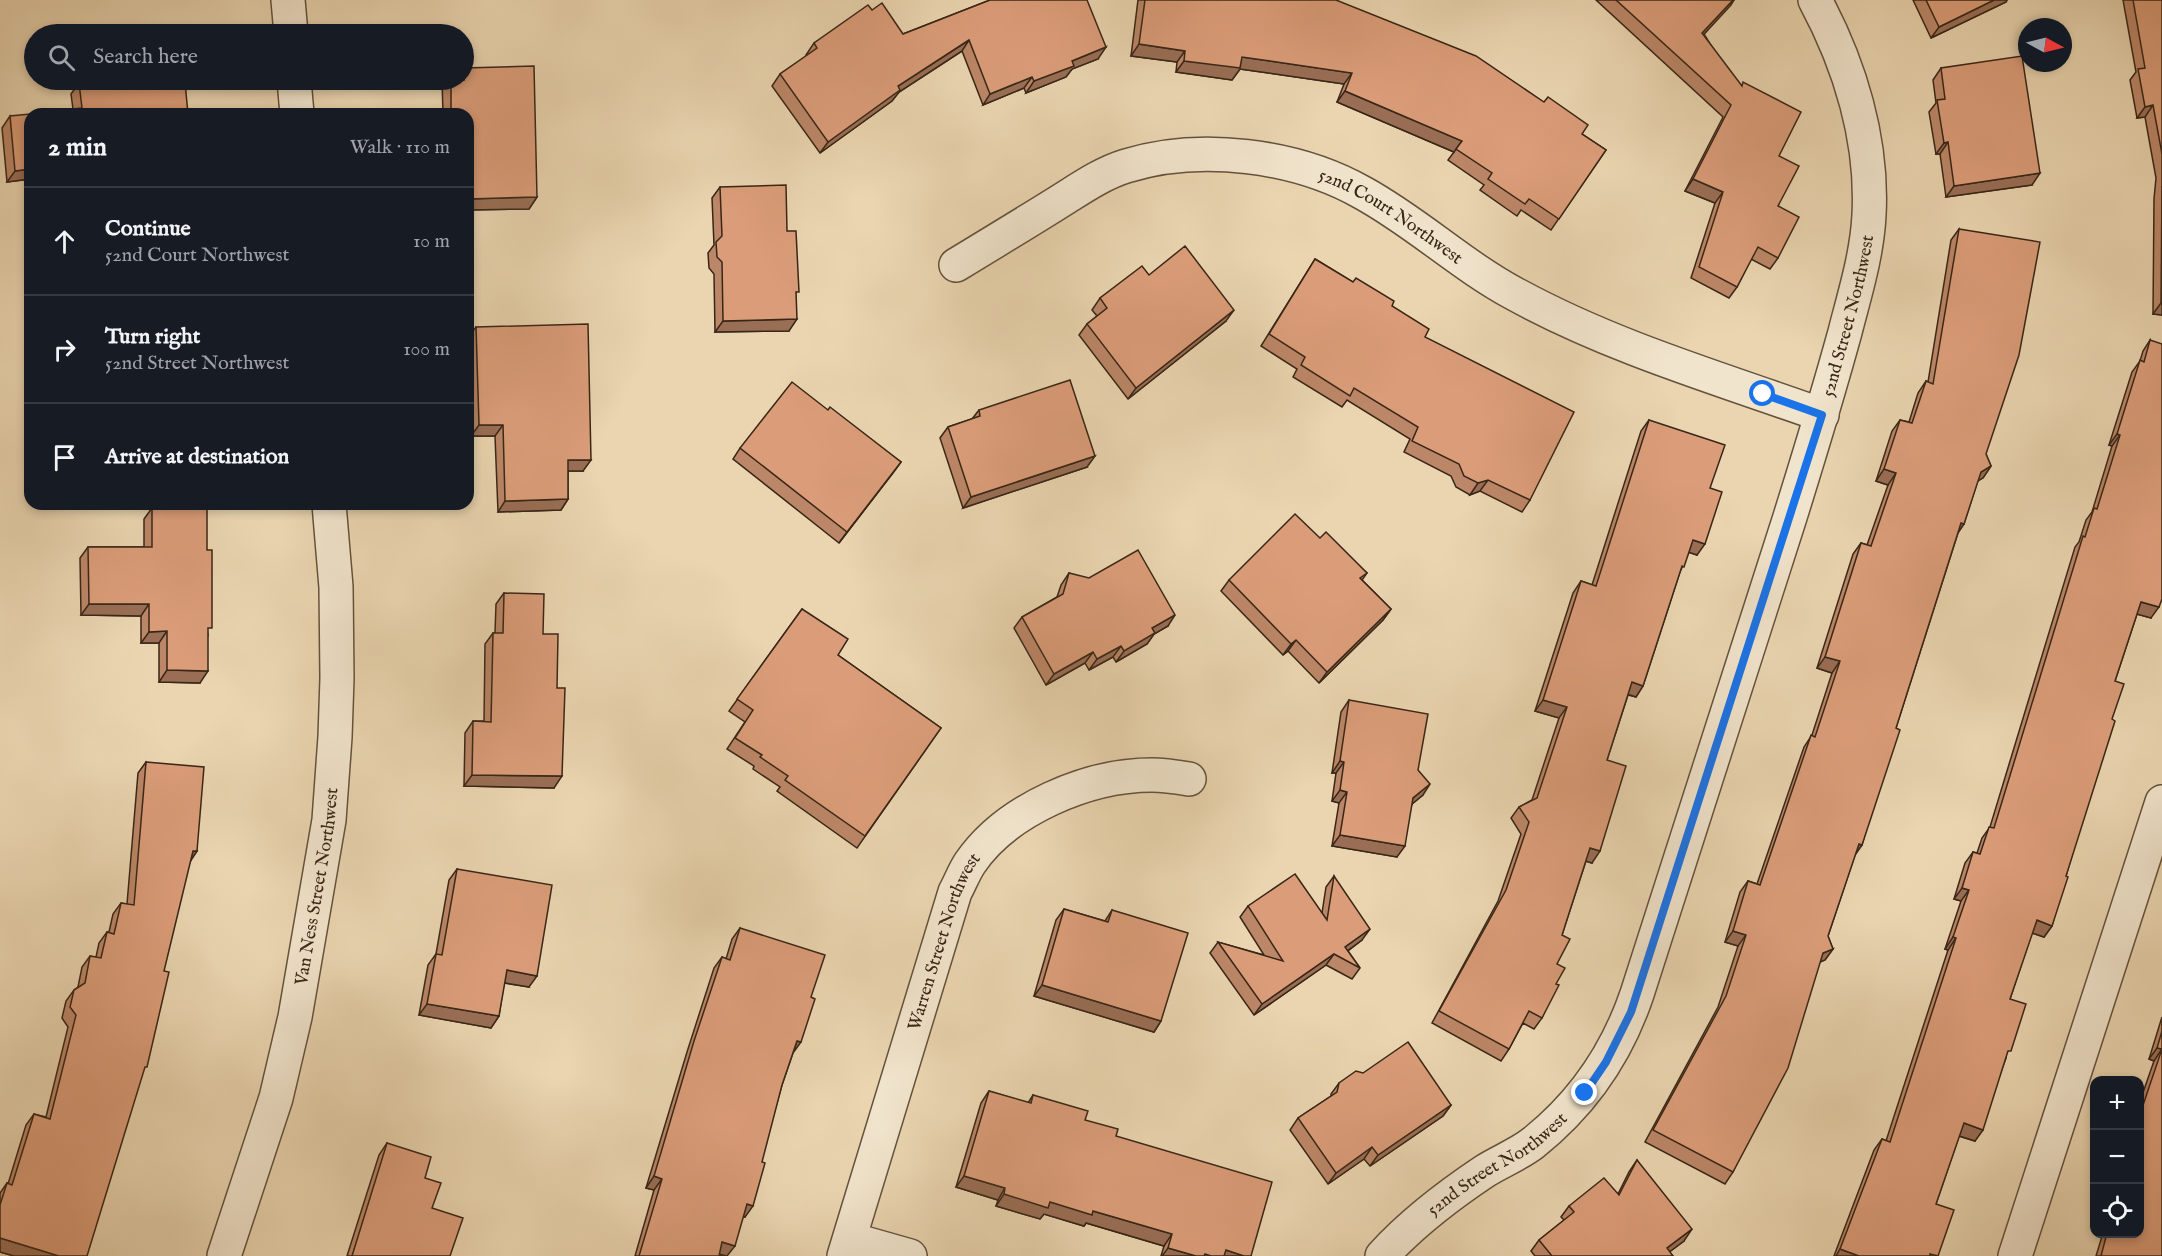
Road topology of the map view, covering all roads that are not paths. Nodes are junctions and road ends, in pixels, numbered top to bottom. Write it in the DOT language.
graph roads {
  1 [pos="288,0"];
  2 [pos="1815,0"];
  3 [pos="290,24"];
  4 [pos="295,90"];
  5 [pos="296,108"];
  6 [pos="956,265"];
  7 [pos="1822,415"];
  8 [pos="330,510"];
  9 [pos="1189,779"];
  10 [pos="2162,802"];
  11 [pos="847,1247"];
  12 [pos="224,1256"];
  13 [pos="910,1256"];
  14 [pos="1383,1256"];
  15 [pos="2015,1256"];
  1 -- 3 [label="street"];
  2 -- 7 [label="street, 52nd Street Northwest"];
  4 -- 5 [label="street"];
  6 -- 7 [label="street, 52nd Court Northwest"];
  7 -- 14 [label="street, 52nd Street Northwest"];
  8 -- 12 [label="street, Van Ness Street Northwest"];
  9 -- 11 [label="street, Warren Street Northwest"];
  10 -- 15 [label="street"];
  11 -- 13 [label="street"];
}
